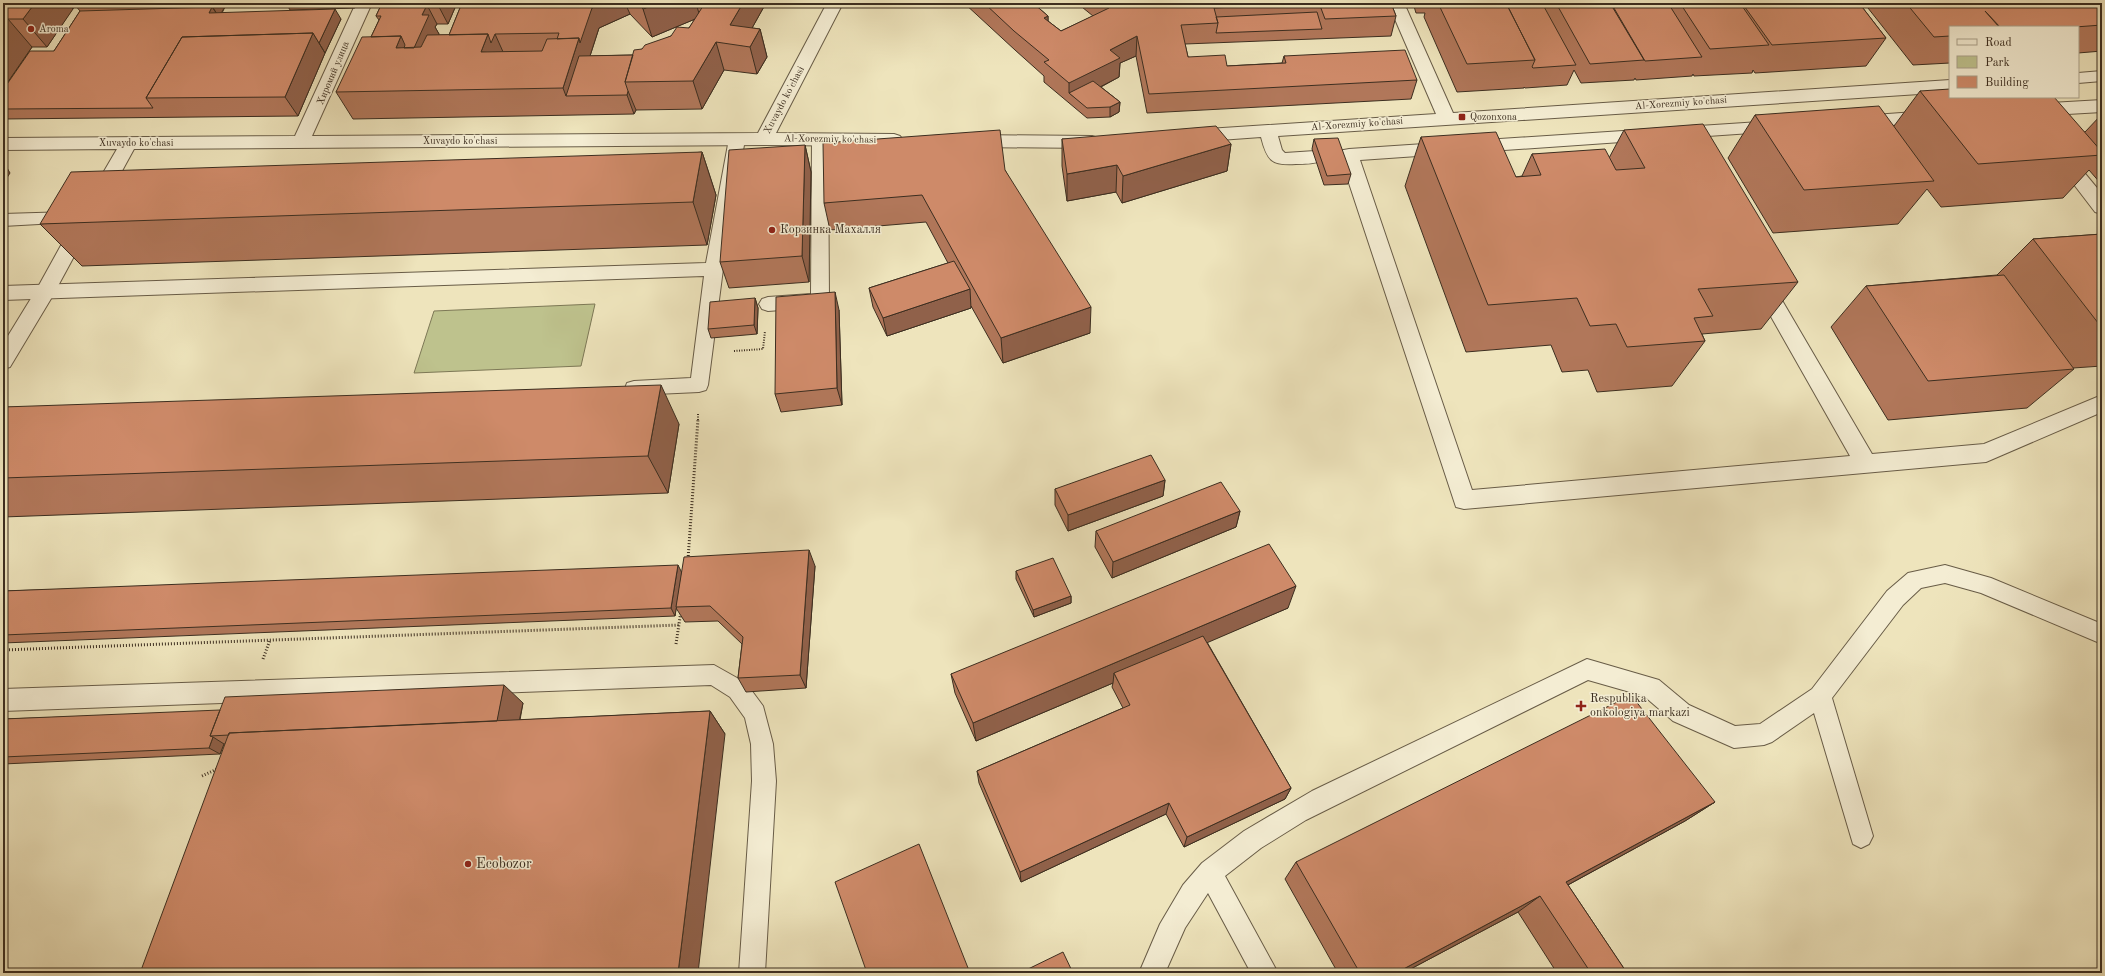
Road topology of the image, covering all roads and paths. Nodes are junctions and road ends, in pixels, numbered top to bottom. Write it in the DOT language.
graph roads {
  1 [pos="835,3"];
  2 [pos="1396,3"];
  3 [pos="354,11"];
  4 [pos="2102,76"];
  5 [pos="2079,78"];
  6 [pos="1949,86"];
  7 [pos="2102,106"];
  8 [pos="1947,116"];
  9 [pos="1446,118"];
  10 [pos="1844,123"];
  11 [pos="1789,126"];
  12 [pos="1268,131"];
  13 [pos="1679,134"];
  14 [pos="1175,137"];
  15 [pos="737,139"];
  16 [pos="764,139"];
  17 [pos="820,139"];
  18 [pos="907,140"];
  19 [pos="955,140"];
  20 [pos="300,142"];
  21 [pos="1106,142"];
  22 [pos="130,143"];
  23 [pos="3,144"];
  24 [pos="1690,154"];
  25 [pos="1315,157"];
  26 [pos="2102,208"];
  27 [pos="86,218"];
  28 [pos="3,220"];
  29 [pos="1753,268"];
  30 [pos="714,269"];
  31 [pos="45,292"];
  32 [pos="3,293"];
  33 [pos="768,304"];
  34 [pos="703,354"];
  35 [pos="3,361"];
  36 [pos="699,385"];
  37 [pos="620,388"];
  38 [pos="2102,403"];
  39 [pos="1866,464"];
  40 [pos="688,565"];
  41 [pos="681,610"];
  42 [pos="679,625"];
  43 [pos="2102,634"];
  44 [pos="3,650"];
  45 [pos="671,676"];
  46 [pos="1820,696"];
  47 [pos="3,700"];
  48 [pos="219,768"];
  49 [pos="202,776"];
  50 [pos="1861,836"];
  51 [pos="1210,873"];
  52 [pos="752,973"];
  53 [pos="1152,973"];
  54 [pos="1265,973"];
  1 -- 16 [label="street, Xuvaydo ko'chasi"];
  2 -- 9 [label="street"];
  3 -- 20 [label="street, Хиромий улица"];
  4 -- 5 [label="street"];
  6 -- 9 [label="street, Al-Xorezmiy ko'chasi"];
  7 -- 26 [label="street"];
  8 -- 10 [label="street"];
  9 -- 12 [label="street, Al-Xorezmiy ko'chasi"];
  11 -- 13 [label="street"];
  12 -- 14 [label="street, Al-Xorezmiy ko'chasi"];
  12 -- 25 [label="street"];
  13 -- 24 [label="street"];
  13 -- 39 [label="street"];
  15 -- 16 [label="street, Xuvaydo ko'chasi"];
  15 -- 20 [label="street, Xuvaydo ko'chasi"];
  15 -- 30 [label="lane"];
  16 -- 17 [label="street, Al-Xorezmiy ko'chasi"];
  17 -- 18 [label="street, Al-Xorezmiy ko'chasi"];
  17 -- 33 [label="lane"];
  19 -- 21 [label="street"];
  20 -- 22 [label="street, Xuvaydo ko'chasi"];
  22 -- 23 [label="street, Xuvaydo ko'chasi"];
  22 -- 27 [label="street"];
  27 -- 28 [label="lane"];
  27 -- 31 [label="street"];
  29 -- 39 [label="street"];
  30 -- 31 [label="lane"];
  30 -- 34 [label="lane"];
  31 -- 32 [label="lane"];
  31 -- 35 [label="street"];
  33 -- 34 [label="path"];
  34 -- 36 [label="lane"];
  36 -- 37 [label="lane"];
  36 -- 40 [label="path"];
  38 -- 39 [label="street"];
  41 -- 42 [label="path"];
  42 -- 44 [label="path"];
  42 -- 45 [label="path"];
  43 -- 46 [label="lane"];
  45 -- 47 [label="lane"];
  45 -- 52 [label="lane"];
  46 -- 50 [label="lane"];
  46 -- 51 [label="lane"];
  48 -- 49 [label="path"];
  51 -- 53 [label="lane"];
  51 -- 54 [label="lane"];
}
